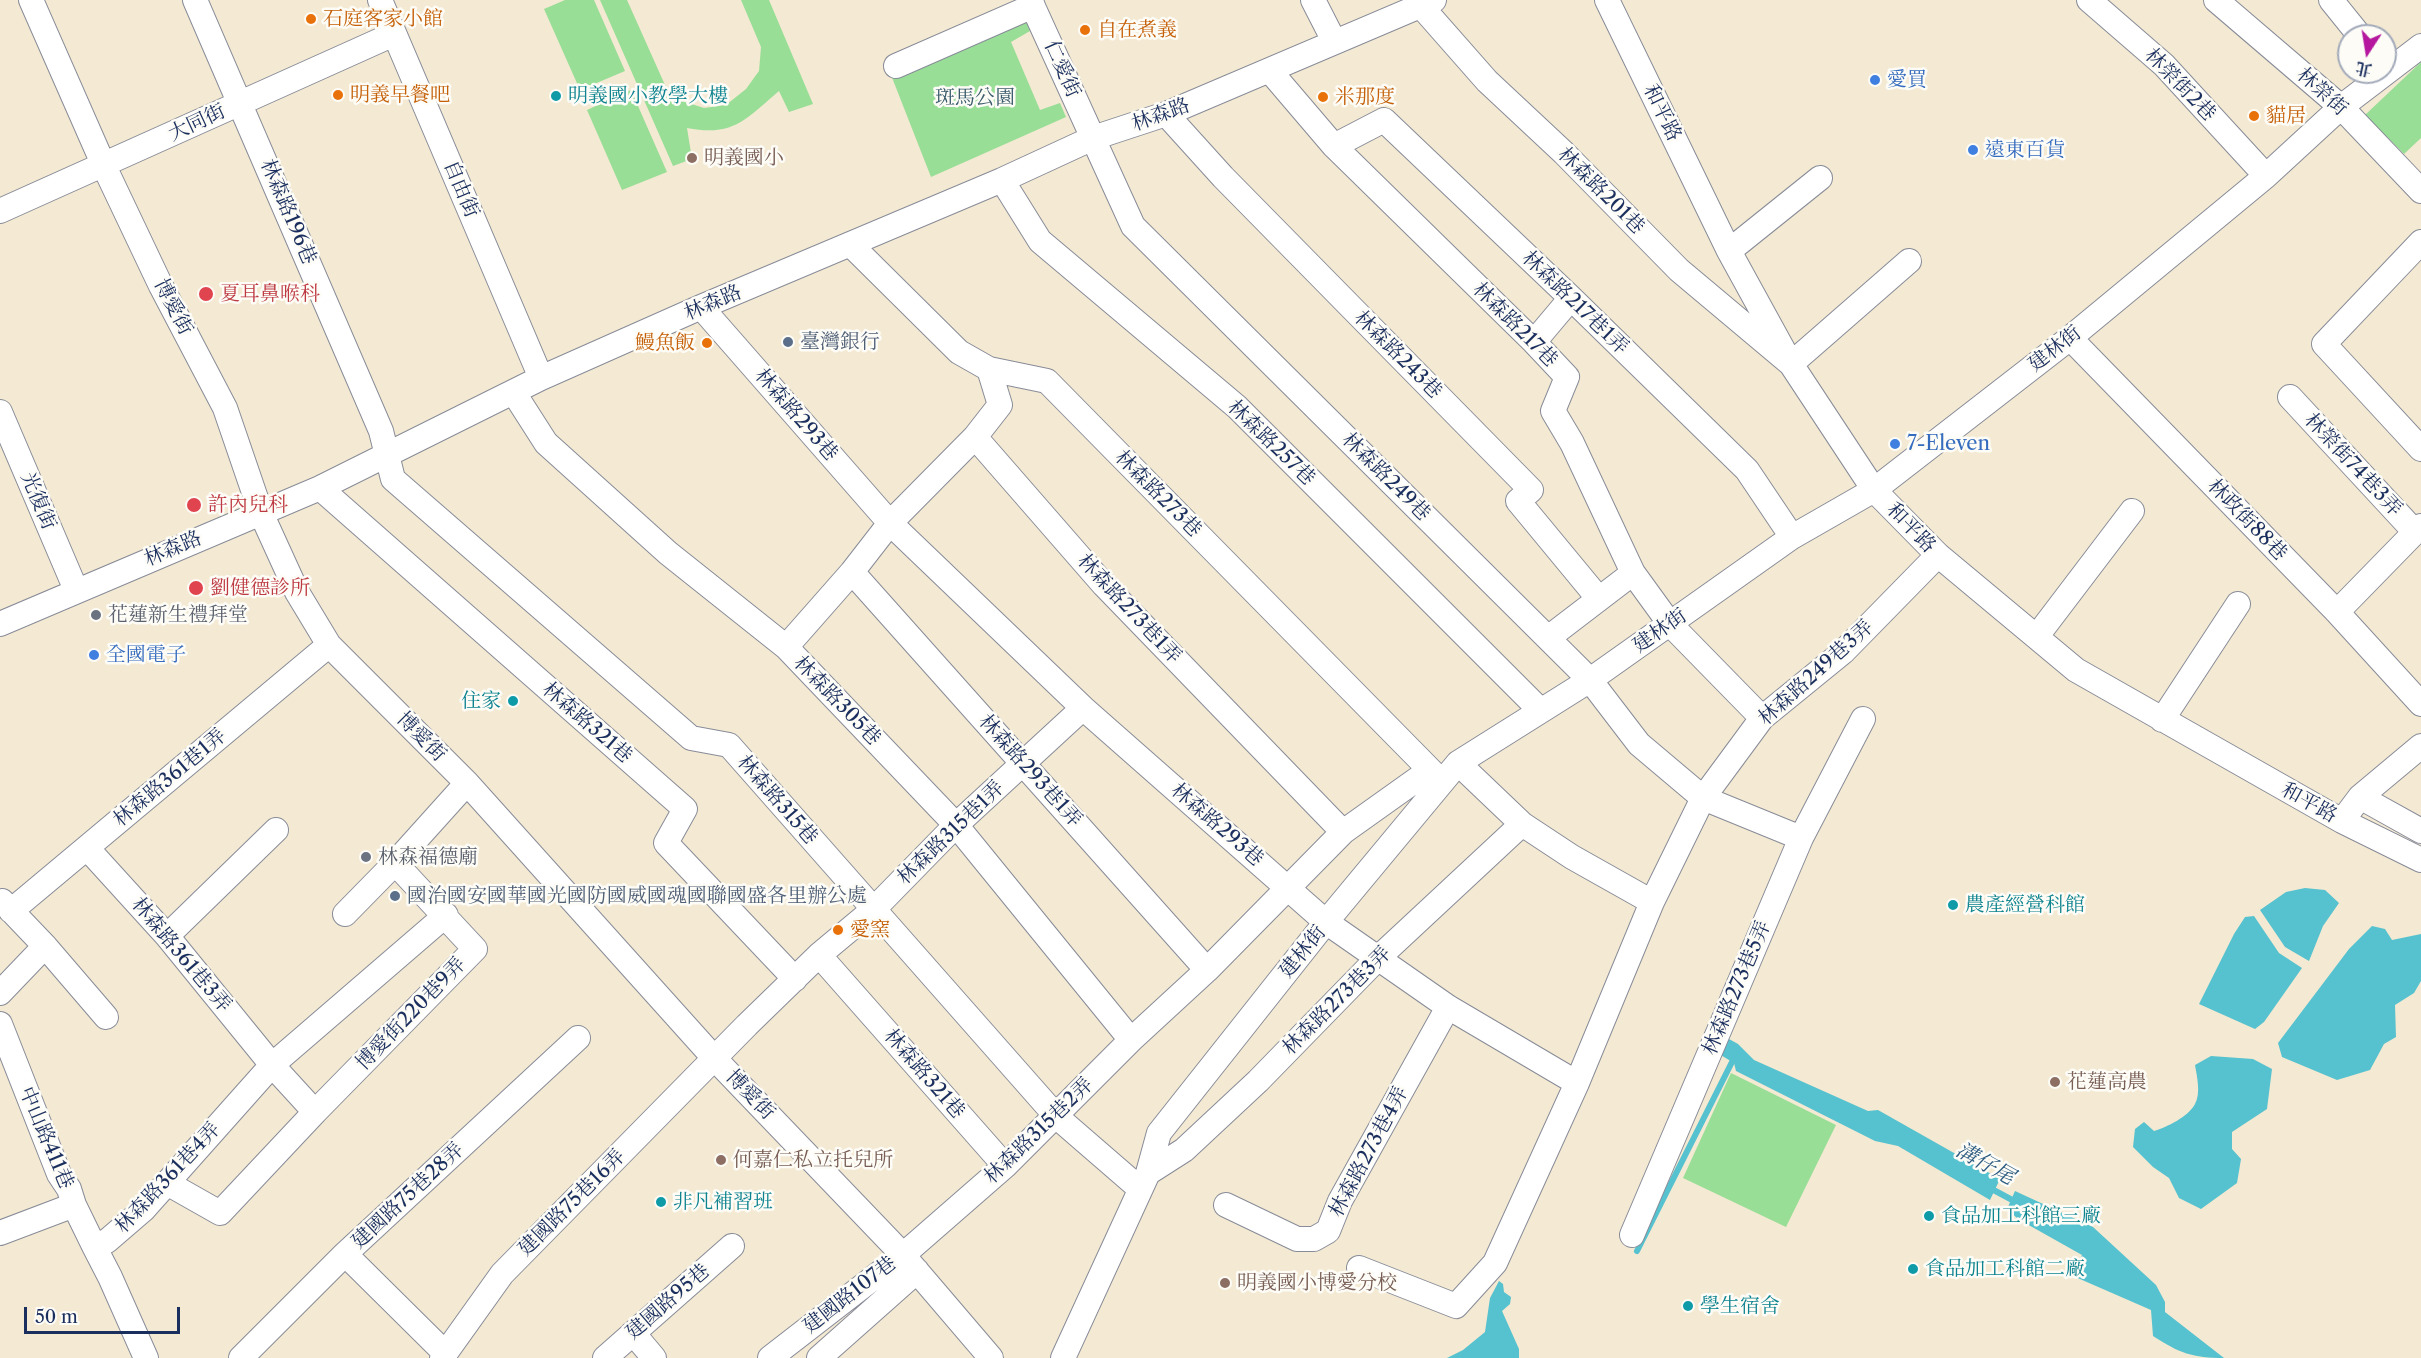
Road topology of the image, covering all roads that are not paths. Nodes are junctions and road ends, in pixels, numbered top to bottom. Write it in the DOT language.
graph roads {
  1 [pos="32,0"];
  2 [pos="195,0"];
  3 [pos="380,0"];
  4 [pos="1313,0"];
  5 [pos="1607,0"];
  6 [pos="2089,0"];
  7 [pos="2216,0"];
  8 [pos="2331,0"];
  9 [pos="1032,3"];
  10 [pos="1427,3"];
  11 [pos="2350,24"];
  12 [pos="394,34"];
  13 [pos="1334,41"];
  14 [pos="2421,46"];
  15 [pos="2397,62"];
  16 [pos="897,66"];
  17 [pos="1270,71"];
  18 [pos="2368,84"];
  19 [pos="242,103"];
  20 [pos="2341,107"];
  21 [pos="1166,114"];
  22 [pos="1093,138"];
  23 [pos="1334,146"];
  24 [pos="104,166"];
  25 [pos="2266,177"];
  26 [pos="1820,178"];
  27 [pos="1002,180"];
  28 [pos="2421,191"];
  29 [pos="0,211"];
  30 [pos="2421,242"];
  31 [pos="850,244"];
  32 [pos="1729,251"];
  33 [pos="1909,261"];
  34 [pos="1571,298"];
  35 [pos="701,307"];
  36 [pos="2070,338"];
  37 [pos="1534,342"];
  38 [pos="1791,364"];
  39 [pos="989,369"];
  40 [pos="542,378"];
  41 [pos="514,393"];
  42 [pos="2290,398"];
  43 [pos="0,412"];
  44 [pos="975,437"];
  45 [pos="2421,449"];
  46 [pos="387,455"];
  47 [pos="320,488"];
  48 [pos="1874,490"];
  49 [pos="2132,511"];
  50 [pos="261,513"];
  51 [pos="890,524"];
  52 [pos="2418,529"];
  53 [pos="1792,537"];
  54 [pos="1938,555"];
  55 [pos="852,572"];
  56 [pos="1633,573"];
  57 [pos="76,590"];
  58 [pos="1599,599"];
  59 [pos="2238,604"];
  60 [pos="2337,612"];
  61 [pos="0,624"];
  62 [pos="1670,624"];
  63 [pos="2037,636"];
  64 [pos="1548,638"];
  65 [pos="329,645"];
  66 [pos="786,647"];
  67 [pos="1590,680"];
  68 [pos="2421,704"];
  69 [pos="1083,708"];
  70 [pos="1540,710"];
  71 [pos="1762,718"];
  72 [pos="1863,719"];
  73 [pos="2162,720"];
  74 [pos="2421,746"];
  75 [pos="1023,762"];
  76 [pos="1458,763"];
  77 [pos="1437,776"];
  78 [pos="467,783"];
  79 [pos="2360,797"];
  80 [pos="1702,798"];
  81 [pos="2342,821"];
  82 [pos="1522,824"];
  83 [pos="956,825"];
  84 [pos="276,830"];
  85 [pos="2421,831"];
  86 [pos="1343,832"];
  87 [pos="1801,838"];
  88 [pos="87,848"];
  89 [pos="2421,860"];
  90 [pos="395,864"];
  91 [pos="1289,888"];
  92 [pos="1652,902"];
  93 [pos="6,905"];
  94 [pos="873,910"];
  95 [pos="345,914"];
  96 [pos="446,915"];
  97 [pos="1326,922"];
  98 [pos="167,936"];
  99 [pos="45,946"];
  100 [pos="819,955"];
  101 [pos="1377,959"];
  102 [pos="1207,970"];
  103 [pos="795,979"];
  104 [pos="0,993"];
  105 [pos="1448,1007"];
  106 [pos="106,1017"];
  107 [pos="578,1038"];
  108 [pos="1131,1040"];
  109 [pos="4,1045"];
  110 [pos="715,1059"];
  111 [pos="272,1065"];
  112 [pos="1577,1083"];
  113 [pos="315,1112"];
  114 [pos="1057,1116"];
  115 [pos="1005,1166"];
  116 [pos="1144,1180"];
  117 [pos="166,1183"];
  118 [pos="74,1205"];
  119 [pos="1226,1205"];
  120 [pos="0,1233"];
  121 [pos="1632,1235"];
  122 [pos="94,1246"];
  123 [pos="732,1246"];
  124 [pos="345,1254"];
  125 [pos="910,1263"];
  126 [pos="1359,1268"];
  127 [pos="633,1333"];
  128 [pos="443,1355"];
  129 [pos="146,1358"];
  130 [pos="241,1358"];
  131 [pos="605,1358"];
  132 [pos="654,1358"];
  133 [pos="770,1358"];
  134 [pos="819,1358"];
  135 [pos="991,1358"];
  136 [pos="1063,1358"];
  1 -- 24 [label="street, 博愛街"];
  2 -- 19 [label="street, 林森路196巷"];
  3 -- 12 [label="street, 自由街"];
  4 -- 13 [label="street"];
  5 -- 32 [label="street, 和平路"];
  6 -- 25 [label="street, 林榮街2巷"];
  7 -- 20 [label="street, 林榮街"];
  8 -- 11 [label="street"];
  9 -- 16 [label="street"];
  9 -- 22 [label="street, 仁愛街"];
  10 -- 13 [label="street, 林森路"];
  10 -- 38 [label="street, 林森路201巷"];
  12 -- 19 [label="street, 大同街"];
  12 -- 40 [label="street, 自由街"];
  13 -- 17 [label="street, 林森路"];
  14 -- 15 [label="street, 建林街"];
  17 -- 21 [label="street, 林森路"];
  17 -- 23 [label="street, 林森路217巷"];
  18 -- 20 [label="street, 建林街"];
  19 -- 24 [label="street, 大同街"];
  19 -- 46 [label="street, 林森路196巷"];
  20 -- 25 [label="street, 建林街"];
  20 -- 28 [label="street, 林榮街"];
  21 -- 22 [label="street, 林森路"];
  21 -- 58 [label="street, 林森路243巷"];
  22 -- 27 [label="street, 林森路"];
  22 -- 64 [label="street, 林森路249巷"];
  23 -- 34 [label="street, 林森路217巷1弄"];
  23 -- 37 [label="street, 林森路217巷"];
  24 -- 29 [label="street, 大同街"];
  24 -- 50 [label="street, 博愛街"];
  25 -- 36 [label="street, 建林街"];
  26 -- 32 [label="street"];
  27 -- 31 [label="street, 林森路"];
  27 -- 70 [label="street, 林森路257巷"];
  30 -- 45 [label="street"];
  31 -- 35 [label="street, 林森路"];
  31 -- 39 [label="street, 林森路273巷"];
  32 -- 38 [label="street, 和平路"];
  33 -- 38 [label="street"];
  34 -- 37 [label="street"];
  34 -- 53 [label="street, 林森路217巷1弄"];
  35 -- 40 [label="street, 林森路"];
  35 -- 51 [label="street, 林森路293巷"];
  36 -- 48 [label="street, 建林街"];
  36 -- 60 [label="street, 林政街88巷"];
  37 -- 56 [label="street, 林森路217巷"];
  38 -- 48 [label="street, 和平路"];
  39 -- 44 [label="street"];
  39 -- 77 [label="street, 林森路273巷"];
  40 -- 41 [label="street, 林森路"];
  41 -- 46 [label="street, 林森路"];
  41 -- 66 [label="street, 林森路305巷"];
  42 -- 52 [label="street, 林榮街74巷3弄"];
  43 -- 57 [label="street, 光復街"];
  44 -- 51 [label="street"];
  44 -- 86 [label="street, 林森路273巷1弄"];
  46 -- 47 [label="street, 林森路"];
  46 -- 94 [label="street, 林森路315巷"];
  47 -- 50 [label="street, 林森路"];
  47 -- 103 [label="street, 林森路321巷"];
  48 -- 53 [label="street, 建林街"];
  48 -- 54 [label="street, 和平路"];
  49 -- 63 [label="street"];
  50 -- 57 [label="street, 林森路"];
  50 -- 65 [label="street, 博愛街"];
  51 -- 55 [label="street"];
  51 -- 69 [label="street, 林森路293巷"];
  52 -- 60 [label="street"];
  53 -- 62 [label="street, 建林街"];
  54 -- 63 [label="street, 和平路"];
  54 -- 71 [label="street, 林森路249巷3弄"];
  55 -- 66 [label="street"];
  55 -- 75 [label="street, 林森路293巷1弄"];
  56 -- 58 [label="street"];
  56 -- 62 [label="street, 林森路217巷"];
  57 -- 61 [label="street, 林森路"];
  58 -- 64 [label="street"];
  59 -- 73 [label="street"];
  60 -- 68 [label="street, 林政街88巷"];
  62 -- 67 [label="street, 建林街"];
  62 -- 71 [label="street, 林森路217巷"];
  63 -- 73 [label="street, 和平路"];
  64 -- 67 [label="street, 林森路249巷"];
  65 -- 78 [label="street, 博愛街"];
  65 -- 88 [label="street, 林森路361巷1弄"];
  66 -- 83 [label="street, 林森路305巷"];
  67 -- 70 [label="street, 建林街"];
  67 -- 80 [label="street, 林森路249巷"];
  69 -- 75 [label="street, 林森路315巷1弄"];
  69 -- 91 [label="street, 林森路293巷"];
  70 -- 76 [label="street, 建林街"];
  71 -- 80 [label="street, 林森路249巷3弄"];
  72 -- 87 [label="street, 林森路273巷5弄"];
  73 -- 81 [label="street, 和平路"];
  74 -- 79 [label="street"];
  75 -- 83 [label="street, 林森路315巷1弄"];
  75 -- 102 [label="street, 林森路293巷1弄"];
  76 -- 77 [label="street, 建林街"];
  76 -- 82 [label="street"];
  77 -- 86 [label="street, 林森路315巷2弄"];
  77 -- 97 [label="street, 建林街"];
  78 -- 90 [label="street"];
  78 -- 110 [label="street, 博愛街"];
  79 -- 81 [label="street"];
  79 -- 85 [label="street"];
  80 -- 87 [label="street"];
  80 -- 92 [label="street, 林森路249巷3弄"];
  81 -- 89 [label="street, 和平路"];
  82 -- 92 [label="street"];
  82 -- 101 [label="street, 林森路273巷3弄"];
  83 -- 94 [label="street, 林森路315巷1弄"];
  83 -- 108 [label="street, 林森路305巷"];
  84 -- 98 [label="street"];
  86 -- 91 [label="street, 林森路315巷2弄"];
  87 -- 121 [label="street, 林森路273巷5弄"];
  88 -- 93 [label="street, 林森路361巷1弄"];
  88 -- 98 [label="street, 林森路361巷3弄"];
  90 -- 95 [label="street"];
  90 -- 96 [label="street, 博愛街220巷9弄"];
  91 -- 97 [label="street, 林森路293巷"];
  91 -- 102 [label="street, 林森路315巷2弄"];
  92 -- 112 [label="street"];
  93 -- 99 [label="street"];
  94 -- 100 [label="street"];
  94 -- 114 [label="street, 林森路315巷"];
  96 -- 111 [label="street"];
  96 -- 113 [label="street, 博愛街220巷9弄"];
  97 -- 101 [label="street, 林森路293巷"];
  97 -- 116 [label="street, 建林街"];
  98 -- 111 [label="street, 林森路361巷3弄"];
  99 -- 104 [label="street"];
  99 -- 106 [label="street"];
  100 -- 103 [label="street"];
  100 -- 115 [label="street, 林森路321巷"];
  101 -- 105 [label="street, 林森路293巷"];
  101 -- 116 [label="street, 林森路273巷3弄"];
  102 -- 108 [label="street, 林森路315巷2弄"];
  103 -- 110 [label="street"];
  105 -- 112 [label="street, 林森路293巷"];
  105 -- 119 [label="street, 林森路273巷4弄"];
  107 -- 124 [label="street, 建國路75巷28弄"];
  108 -- 114 [label="street, 林森路315巷2弄"];
  109 -- 118 [label="street, 中山路411巷"];
  110 -- 125 [label="street, 博愛街"];
  110 -- 128 [label="street, 建國路75巷16弄"];
  111 -- 113 [label="street, 林森路361巷3弄"];
  111 -- 117 [label="street, 林森路361巷4弄"];
  112 -- 126 [label="street"];
  113 -- 117 [label="street"];
  114 -- 115 [label="street, 林森路315巷2弄"];
  114 -- 116 [label="street, 林森路315巷"];
  115 -- 125 [label="street, 林森路315巷2弄"];
  116 -- 136 [label="street, 建林街"];
  117 -- 122 [label="street, 林森路361巷4弄"];
  118 -- 120 [label="street"];
  118 -- 122 [label="street, 林森路361巷4弄"];
  122 -- 129 [label="street"];
  123 -- 127 [label="street, 建國路95巷"];
  124 -- 128 [label="street"];
  124 -- 130 [label="street, 建國路75巷28弄"];
  125 -- 133 [label="street, 建國路107巷"];
  125 -- 134 [label="street"];
  125 -- 135 [label="street, 博愛街"];
  127 -- 131 [label="street, 建國路95巷"];
  127 -- 132 [label="street"];
}
